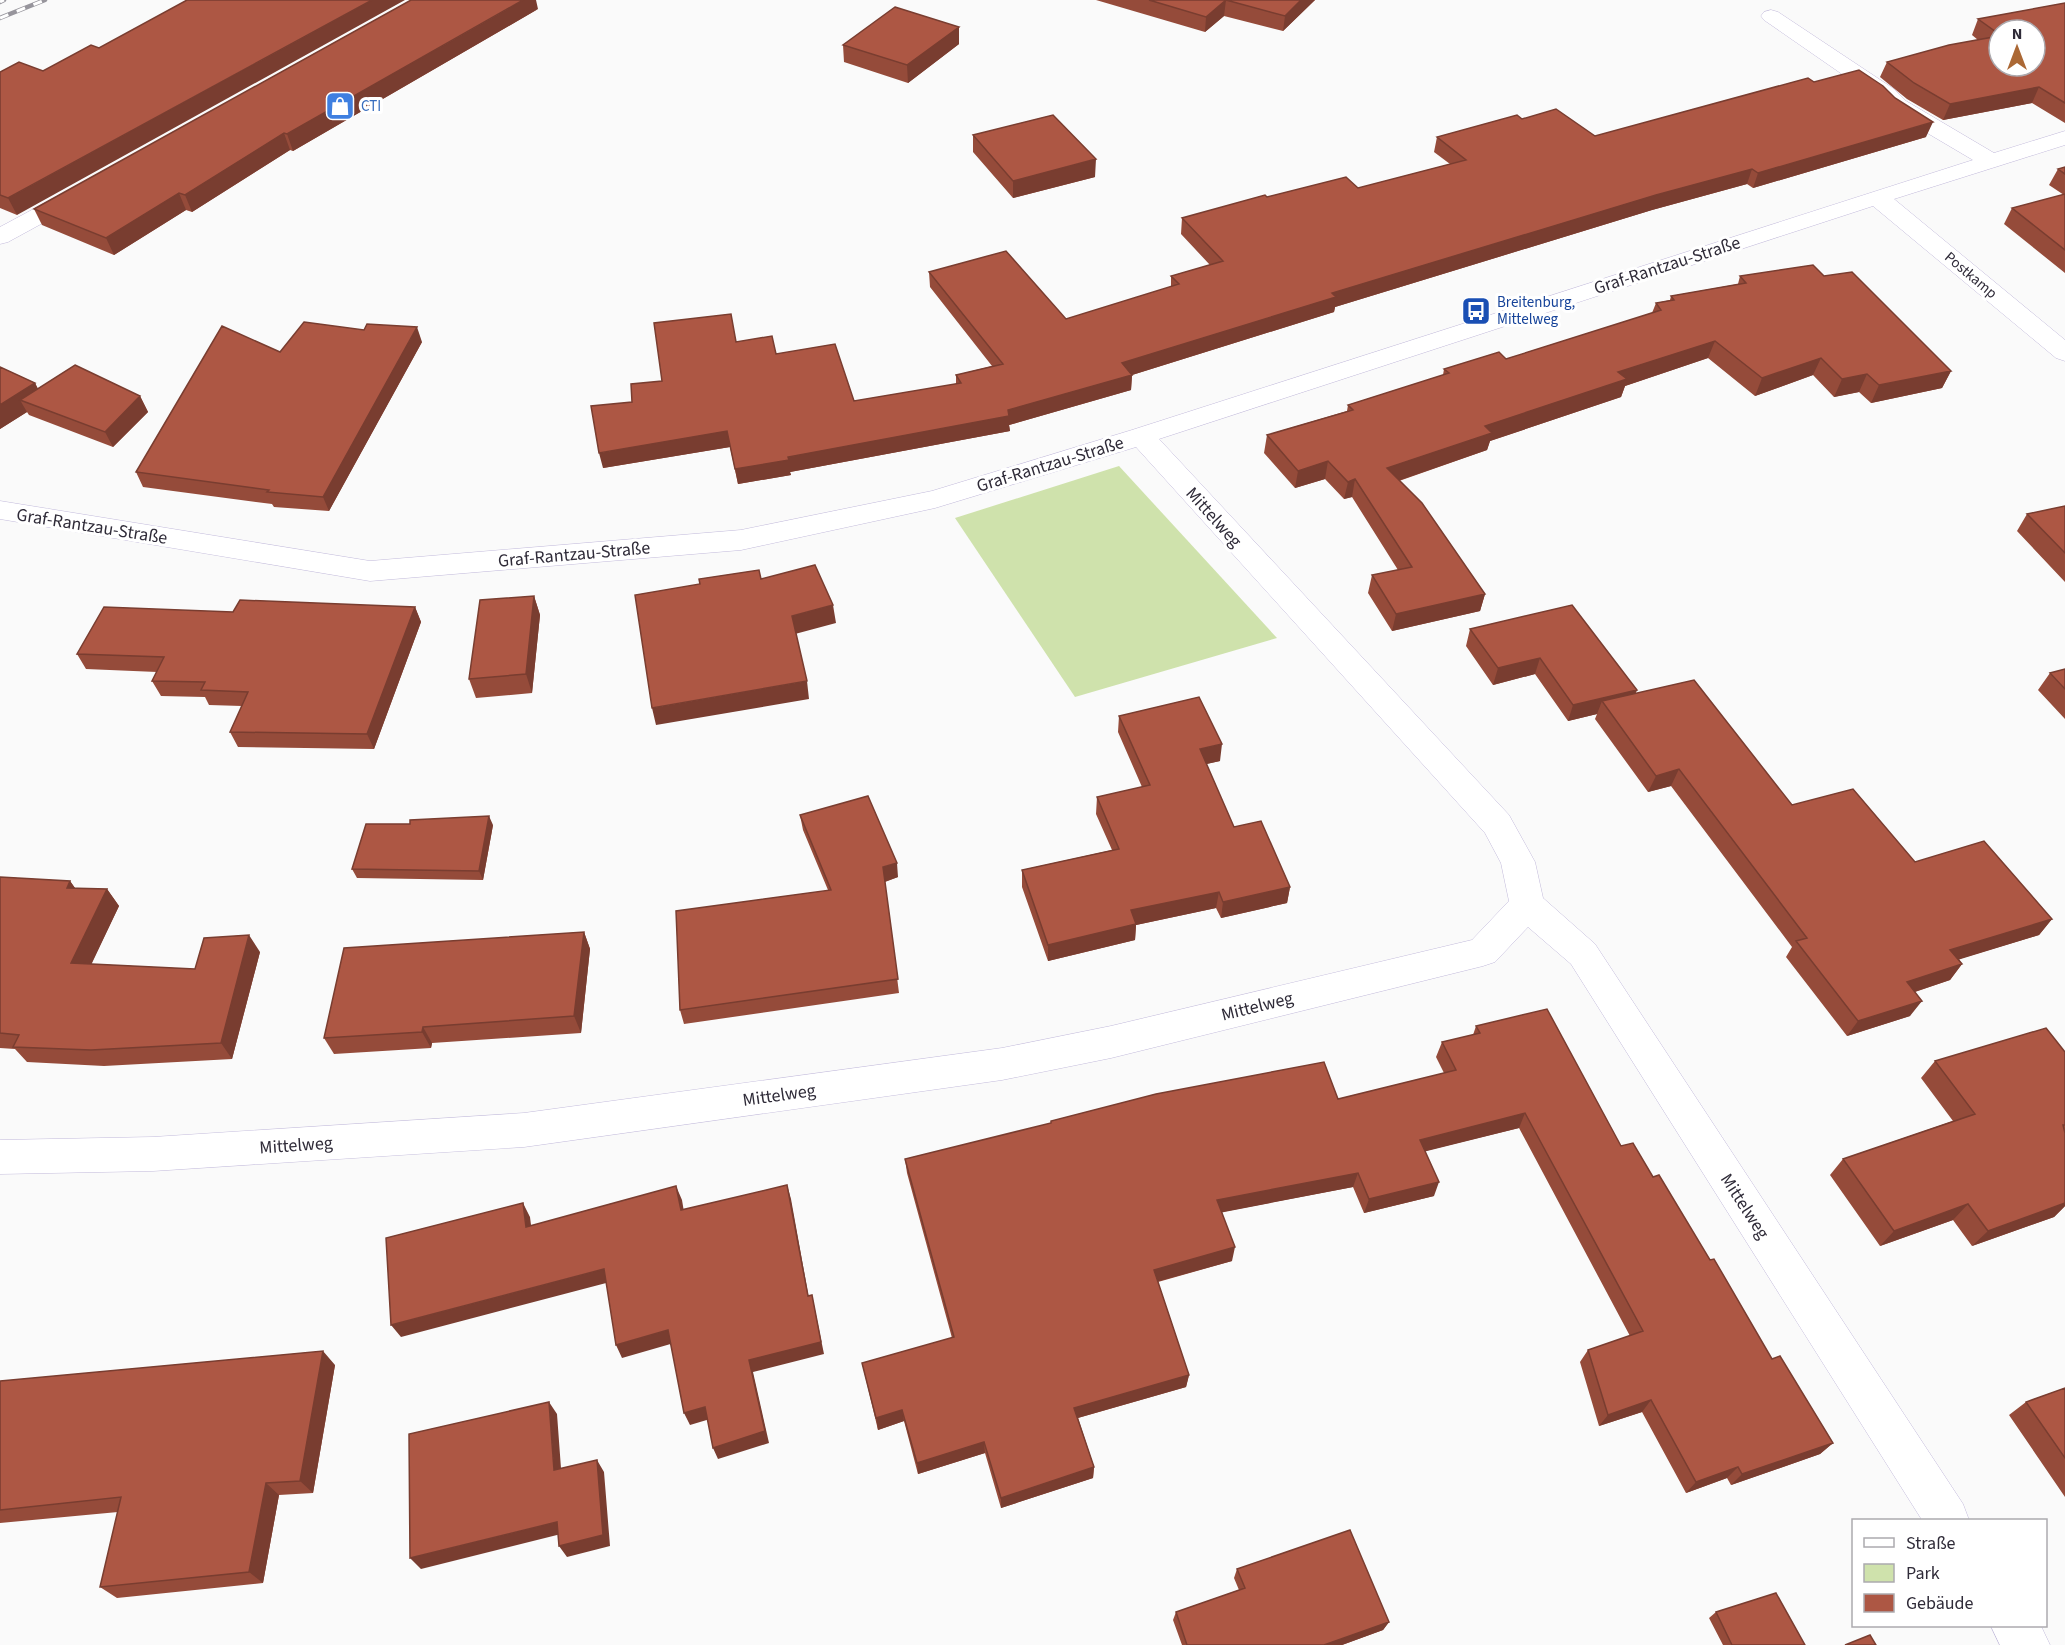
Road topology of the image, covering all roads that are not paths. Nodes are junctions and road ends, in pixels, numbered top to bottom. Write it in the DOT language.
graph roads {
  1 [pos="1771,16"];
  2 [pos="2065,138"];
  3 [pos="1991,161"];
  4 [pos="97,183"];
  5 [pos="1877,197"];
  6 [pos="0,237"];
  7 [pos="2065,353"];
  8 [pos="1141,436"];
  9 [pos="0,510"];
  10 [pos="1527,905"];
  11 [pos="0,1157"];
  12 [pos="1946,1519"];
  13 [pos="2015,1627"];
  14 [pos="2027,1645"];
  1 -- 3 [label="street"];
  2 -- 3 [label="street, Graf-Rantzau-Straße"];
  3 -- 5 [label="street, Graf-Rantzau-Straße"];
  4 -- 6 [label="street"];
  5 -- 7 [label="street, Postkamp"];
  5 -- 8 [label="street, Graf-Rantzau-Straße"];
  8 -- 9 [label="street, Graf-Rantzau-Straße"];
  8 -- 10 [label="street, Mittelweg"];
  10 -- 11 [label="street, Mittelweg"];
  10 -- 12 [label="street, Mittelweg"];
  13 -- 14 [label="street"];
}
